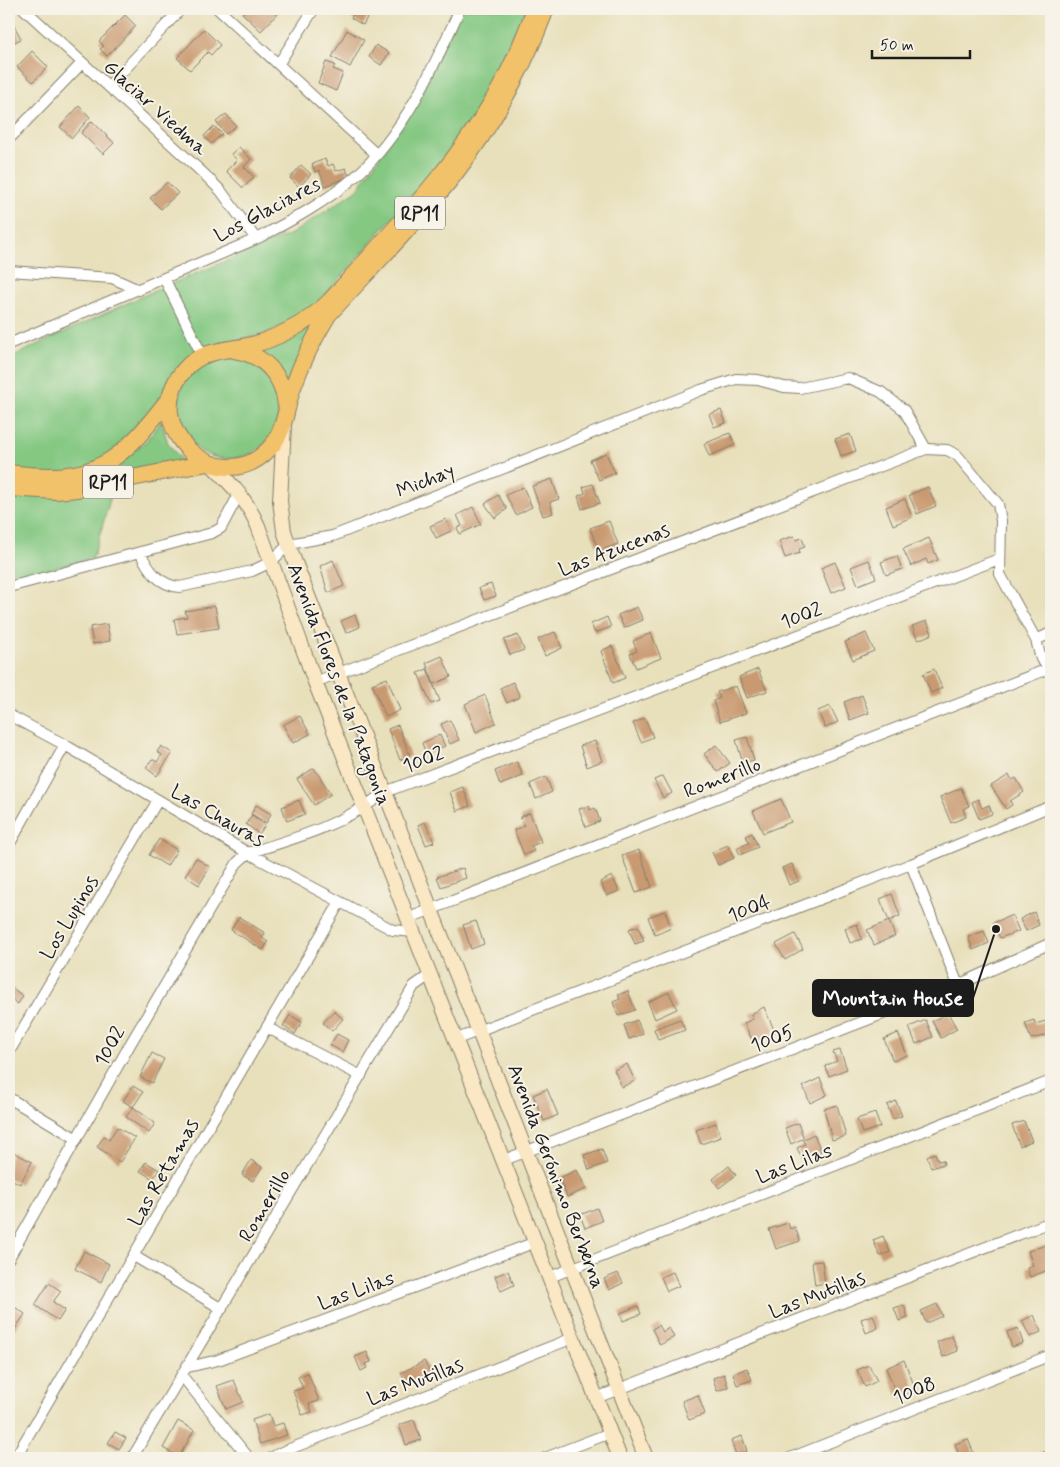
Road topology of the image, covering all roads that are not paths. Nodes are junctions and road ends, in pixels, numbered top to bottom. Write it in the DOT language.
graph roads {
  1 [pos="24,9"];
  2 [pos="181,9"];
  3 [pos="218,9"];
  4 [pos="314,9"];
  5 [pos="460,9"];
  6 [pos="535,9"];
  7 [pos="546,9"];
  8 [pos="279,63"];
  9 [pos="82,64"];
  10 [pos="109,86"];
  11 [pos="9,139"];
  12 [pos="376,154"];
  13 [pos="256,239"];
  14 [pos="9,271"];
  15 [pos="164,278"];
  16 [pos="139,290"];
  17 [pos="9,344"];
  18 [pos="229,350"];
  19 [pos="202,355"];
  20 [pos="170,396"];
  21 [pos="285,417"];
  22 [pos="926,449"];
  23 [pos="208,463"];
  24 [pos="9,473"];
  25 [pos="9,488"];
  26 [pos="240,492"];
  27 [pos="289,544"];
  28 [pos="140,552"];
  29 [pos="999,559"];
  30 [pos="271,562"];
  31 [pos="9,587"];
  32 [pos="1051,633"];
  33 [pos="1036,640"];
  34 [pos="1050,669"];
  35 [pos="338,673"];
  36 [pos="315,682"];
  37 [pos="9,715"];
  38 [pos="65,745"];
  39 [pos="385,792"];
  40 [pos="158,800"];
  41 [pos="1051,806"];
  42 [pos="366,807"];
  43 [pos="9,846"];
  44 [pos="248,853"];
  45 [pos="912,864"];
  46 [pos="340,902"];
  47 [pos="431,909"];
  48 [pos="409,918"];
  49 [pos="414,932"];
  50 [pos="1051,943"];
  51 [pos="431,974"];
  52 [pos="958,984"];
  53 [pos="268,1028"];
  54 [pos="479,1031"];
  55 [pos="457,1040"];
  56 [pos="9,1052"];
  57 [pos="360,1076"];
  58 [pos="1051,1081"];
  59 [pos="9,1098"];
  60 [pos="77,1139"];
  61 [pos="526,1152"];
  62 [pos="504,1160"];
  63 [pos="1051,1222"];
  64 [pos="536,1242"];
  65 [pos="134,1256"];
  66 [pos="9,1258"];
  67 [pos="572,1269"];
  68 [pos="550,1277"];
  69 [pos="222,1309"];
  70 [pos="573,1338"];
  71 [pos="1051,1355"];
  72 [pos="185,1371"];
  73 [pos="619,1389"];
  74 [pos="596,1398"];
  75 [pos="610,1433"];
  76 [pos="15,1458"];
  77 [pos="132,1458"];
  78 [pos="249,1458"];
  79 [pos="271,1458"];
  80 [pos="545,1458"];
  81 [pos="620,1458"];
  82 [pos="646,1458"];
  83 [pos="790,1458"];
  1 -- 9 [label="street, Glaciar Viedma"];
  2 -- 10 [label="street"];
  3 -- 8 [label="street"];
  4 -- 8 [label="street"];
  5 -- 12 [label="street, Los Glaciares"];
  6 -- 18 [label="main road, RP11"];
  7 -- 21 [label="main road, RP11"];
  8 -- 12 [label="street"];
  9 -- 10 [label="street, Glaciar Viedma"];
  9 -- 11 [label="street"];
  10 -- 13 [label="street, Glaciar Viedma"];
  12 -- 13 [label="street, Los Glaciares"];
  13 -- 15 [label="street, Los Glaciares"];
  14 -- 16 [label="street"];
  15 -- 16 [label="street, Los Glaciares"];
  15 -- 19 [label="street"];
  16 -- 17 [label="street, Los Glaciares"];
  18 -- 19 [label="main road, RP11"];
  18 -- 21 [label="main road, RP11"];
  19 -- 20 [label="main road, RP11"];
  20 -- 23 [label="main road, RP11"];
  20 -- 24 [label="main road, RP11"];
  21 -- 23 [label="main road, RP11"];
  21 -- 27 [label="street, Avenida Flores de la Patagonia"];
  22 -- 27 [label="street, Michay"];
  22 -- 29 [label="street"];
  22 -- 35 [label="street, Las Azucenas"];
  23 -- 25 [label="main road, RP11"];
  23 -- 26 [label="street, Avenida Flores de la Patagonia"];
  26 -- 28 [label="street"];
  26 -- 30 [label="street, Avenida Flores de la Patagonia"];
  27 -- 30 [label="street"];
  27 -- 35 [label="street, Avenida Flores de la Patagonia"];
  28 -- 30 [label="street"];
  28 -- 31 [label="street"];
  29 -- 33 [label="street"];
  29 -- 39 [label="street, 1002"];
  30 -- 36 [label="street, Avenida Flores de la Patagonia"];
  32 -- 33 [label="street"];
  33 -- 34 [label="street"];
  34 -- 47 [label="street, Romerillo"];
  35 -- 36 [label="street, Las Azucenas"];
  35 -- 39 [label="street, Avenida Flores de la Patagonia"];
  36 -- 42 [label="street, Avenida Flores de la Patagonia"];
  37 -- 38 [label="street, Las Chauras"];
  38 -- 40 [label="street, Las Chauras"];
  38 -- 43 [label="street"];
  39 -- 42 [label="street, 1002"];
  39 -- 47 [label="street, Avenida Flores de la Patagonia"];
  40 -- 44 [label="street, Las Chauras"];
  40 -- 56 [label="street, Los Lupinos"];
  41 -- 45 [label="street, 1004"];
  42 -- 44 [label="street, 1002"];
  42 -- 48 [label="street, Avenida Flores de la Patagonia"];
  44 -- 46 [label="street, Las Chauras"];
  44 -- 60 [label="street, 1002"];
  45 -- 52 [label="street"];
  45 -- 54 [label="street, 1004"];
  46 -- 49 [label="street, Las Chauras"];
  46 -- 53 [label="street, Las Retamas"];
  47 -- 48 [label="street, Romerillo"];
  47 -- 54 [label="street, Avenida Gerónimo Berberna"];
  48 -- 49 [label="street, Avenida Flores de la Patagonia"];
  49 -- 51 [label="street"];
  50 -- 52 [label="street, 1005"];
  51 -- 55 [label="street"];
  51 -- 57 [label="street, Romerillo"];
  52 -- 61 [label="street, 1005"];
  53 -- 57 [label="street"];
  53 -- 65 [label="street, Las Retamas"];
  54 -- 55 [label="street, 1004"];
  54 -- 61 [label="street, Avenida Gerónimo Berberna"];
  55 -- 62 [label="street"];
  57 -- 69 [label="street, Romerillo"];
  58 -- 67 [label="street, Las Lilas"];
  59 -- 60 [label="street"];
  60 -- 66 [label="street, 1002"];
  61 -- 62 [label="street, 1005"];
  61 -- 67 [label="street, Avenida Gerónimo Berberna"];
  62 -- 64 [label="street"];
  63 -- 73 [label="street, Las Mutillas"];
  64 -- 68 [label="street"];
  64 -- 72 [label="street, Las Lilas"];
  65 -- 69 [label="street"];
  65 -- 76 [label="street, Las Retamas"];
  67 -- 68 [label="street, Las Lilas"];
  67 -- 73 [label="street, Avenida Gerónimo Berberna"];
  68 -- 70 [label="street"];
  69 -- 72 [label="street, Romerillo"];
  70 -- 74 [label="street"];
  70 -- 79 [label="street, Las Mutillas"];
  71 -- 83 [label="street, 1008"];
  72 -- 77 [label="street, Romerillo"];
  72 -- 78 [label="street"];
  73 -- 74 [label="street, Las Mutillas"];
  73 -- 82 [label="street, Avenida Gerónimo Berberna"];
  74 -- 75 [label="street"];
  75 -- 80 [label="street"];
  75 -- 81 [label="street"];
}
